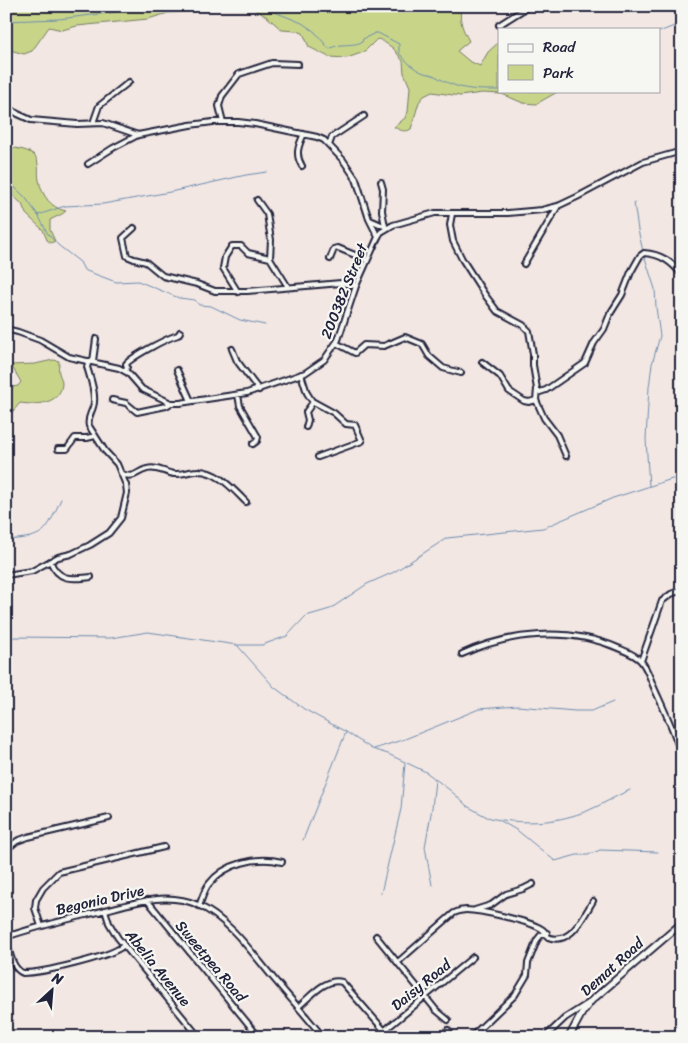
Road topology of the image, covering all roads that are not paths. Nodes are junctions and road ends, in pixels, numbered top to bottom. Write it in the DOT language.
graph roads {
  1 [pos="529,6"];
  2 [pos="499,25"];
  3 [pos="298,64"];
  4 [pos="129,82"];
  5 [pos="6,106"];
  6 [pos="364,116"];
  7 [pos="223,122"];
  8 [pos="93,123"];
  9 [pos="304,134"];
  10 [pos="138,135"];
  11 [pos="329,145"];
  12 [pos="682,151"];
  13 [pos="88,164"];
  14 [pos="302,166"];
  15 [pos="381,182"];
  16 [pos="257,200"];
  17 [pos="558,206"];
  18 [pos="452,214"];
  19 [pos="370,220"];
  20 [pos="134,228"];
  21 [pos="386,228"];
  22 [pos="378,237"];
  23 [pos="270,258"];
  24 [pos="330,259"];
  25 [pos="367,260"];
  26 [pos="524,264"];
  27 [pos="682,275"];
  28 [pos="356,286"];
  29 [pos="288,287"];
  30 [pos="238,292"];
  31 [pos="6,329"];
  32 [pos="180,332"];
  33 [pos="96,339"];
  34 [pos="336,343"];
  35 [pos="232,349"];
  36 [pos="91,361"];
  37 [pos="482,362"];
  38 [pos="177,370"];
  39 [pos="125,371"];
  40 [pos="461,373"];
  41 [pos="301,374"];
  42 [pos="258,390"];
  43 [pos="536,393"];
  44 [pos="238,395"];
  45 [pos="112,400"];
  46 [pos="536,400"];
  47 [pos="191,402"];
  48 [pos="313,402"];
  49 [pos="171,403"];
  50 [pos="306,427"];
  51 [pos="96,436"];
  52 [pos="252,444"];
  53 [pos="58,450"];
  54 [pos="566,456"];
  55 [pos="318,457"];
  56 [pos="122,474"];
  57 [pos="246,502"];
  58 [pos="50,561"];
  59 [pos="6,575"];
  60 [pos="91,577"];
  61 [pos="682,590"];
  62 [pos="462,654"];
  63 [pos="641,661"];
  64 [pos="682,759"];
  65 [pos="108,818"];
  66 [pos="164,847"];
  67 [pos="6,850"];
  68 [pos="282,862"];
  69 [pos="533,884"];
  70 [pos="147,900"];
  71 [pos="593,901"];
  72 [pos="199,906"];
  73 [pos="105,910"];
  74 [pos="473,910"];
  75 [pos="682,923"];
  76 [pos="41,926"];
  77 [pos="546,933"];
  78 [pos="376,936"];
  79 [pos="6,938"];
  80 [pos="123,946"];
  81 [pos="473,957"];
  82 [pos="398,962"];
  83 [pos="425,996"];
  84 [pos="591,1001"];
  85 [pos="298,1007"];
  86 [pos="448,1020"];
  87 [pos="384,1030"];
  88 [pos="448,1030"];
  89 [pos="200,1037"];
  90 [pos="258,1037"];
  91 [pos="323,1037"];
  92 [pos="390,1037"];
  93 [pos="454,1037"];
  94 [pos="471,1037"];
  95 [pos="545,1037"];
  96 [pos="569,1037"];
  1 -- 2 [label="street"];
  3 -- 7 [label="street"];
  4 -- 8 [label="street"];
  5 -- 8 [label="street"];
  6 -- 11 [label="street"];
  7 -- 9 [label="street"];
  7 -- 10 [label="street"];
  8 -- 10 [label="street"];
  9 -- 11 [label="street"];
  9 -- 14 [label="street"];
  10 -- 13 [label="street"];
  11 -- 19 [label="street"];
  12 -- 17 [label="street, 200382 Street"];
  15 -- 21 [label="street"];
  16 -- 23 [label="street"];
  17 -- 18 [label="street, 200382 Street"];
  17 -- 26 [label="street"];
  18 -- 21 [label="street, 200382 Street"];
  18 -- 43 [label="street"];
  19 -- 21 [label="street"];
  19 -- 22 [label="street"];
  20 -- 30 [label="street"];
  21 -- 22 [label="street, 200382 Street"];
  22 -- 25 [label="street, 200382 Street"];
  23 -- 29 [label="street"];
  23 -- 30 [label="street"];
  24 -- 25 [label="street"];
  25 -- 28 [label="street, 200382 Street"];
  27 -- 43 [label="street"];
  28 -- 29 [label="street"];
  28 -- 34 [label="street, 200382 Street"];
  29 -- 30 [label="street"];
  31 -- 36 [label="street"];
  32 -- 39 [label="street"];
  33 -- 36 [label="street"];
  34 -- 40 [label="street"];
  34 -- 41 [label="street, 200382 Street"];
  35 -- 42 [label="street"];
  36 -- 39 [label="street"];
  36 -- 51 [label="street"];
  37 -- 46 [label="street"];
  38 -- 47 [label="street"];
  39 -- 49 [label="street, 200382 Street"];
  41 -- 42 [label="street, 200382 Street"];
  41 -- 48 [label="street"];
  42 -- 44 [label="street, 200382 Street"];
  43 -- 46 [label="street"];
  44 -- 47 [label="street, 200382 Street"];
  44 -- 52 [label="street"];
  45 -- 49 [label="street"];
  46 -- 54 [label="street"];
  47 -- 49 [label="street, 200382 Street"];
  48 -- 50 [label="street"];
  48 -- 55 [label="street"];
  51 -- 53 [label="street"];
  51 -- 56 [label="street"];
  56 -- 57 [label="street"];
  56 -- 58 [label="street"];
  58 -- 59 [label="street"];
  58 -- 60 [label="street"];
  61 -- 63 [label="street"];
  62 -- 63 [label="street"];
  63 -- 64 [label="street"];
  65 -- 67 [label="street"];
  66 -- 76 [label="street"];
  68 -- 72 [label="street"];
  69 -- 74 [label="street"];
  70 -- 72 [label="street, Begonia Drive"];
  70 -- 73 [label="street, Begonia Drive"];
  70 -- 90 [label="street, Sweetpea Road"];
  71 -- 77 [label="street"];
  72 -- 85 [label="street, Begonia Drive"];
  73 -- 76 [label="street, Begonia Drive"];
  73 -- 80 [label="street, Abelia Avenue"];
  74 -- 77 [label="street"];
  74 -- 82 [label="street"];
  75 -- 84 [label="street, Demat Road"];
  76 -- 79 [label="street, Begonia Drive"];
  77 -- 94 [label="street"];
  78 -- 82 [label="street"];
  79 -- 80 [label="street"];
  80 -- 89 [label="street, Abelia Avenue"];
  81 -- 83 [label="street, Daisy Road"];
  82 -- 83 [label="street"];
  83 -- 86 [label="street"];
  83 -- 87 [label="street, Daisy Road"];
  84 -- 95 [label="street"];
  84 -- 96 [label="street, Demat Road"];
  85 -- 87 [label="street"];
  85 -- 91 [label="street, Begonia Drive"];
  87 -- 92 [label="street"];
  88 -- 93 [label="street"];
}
